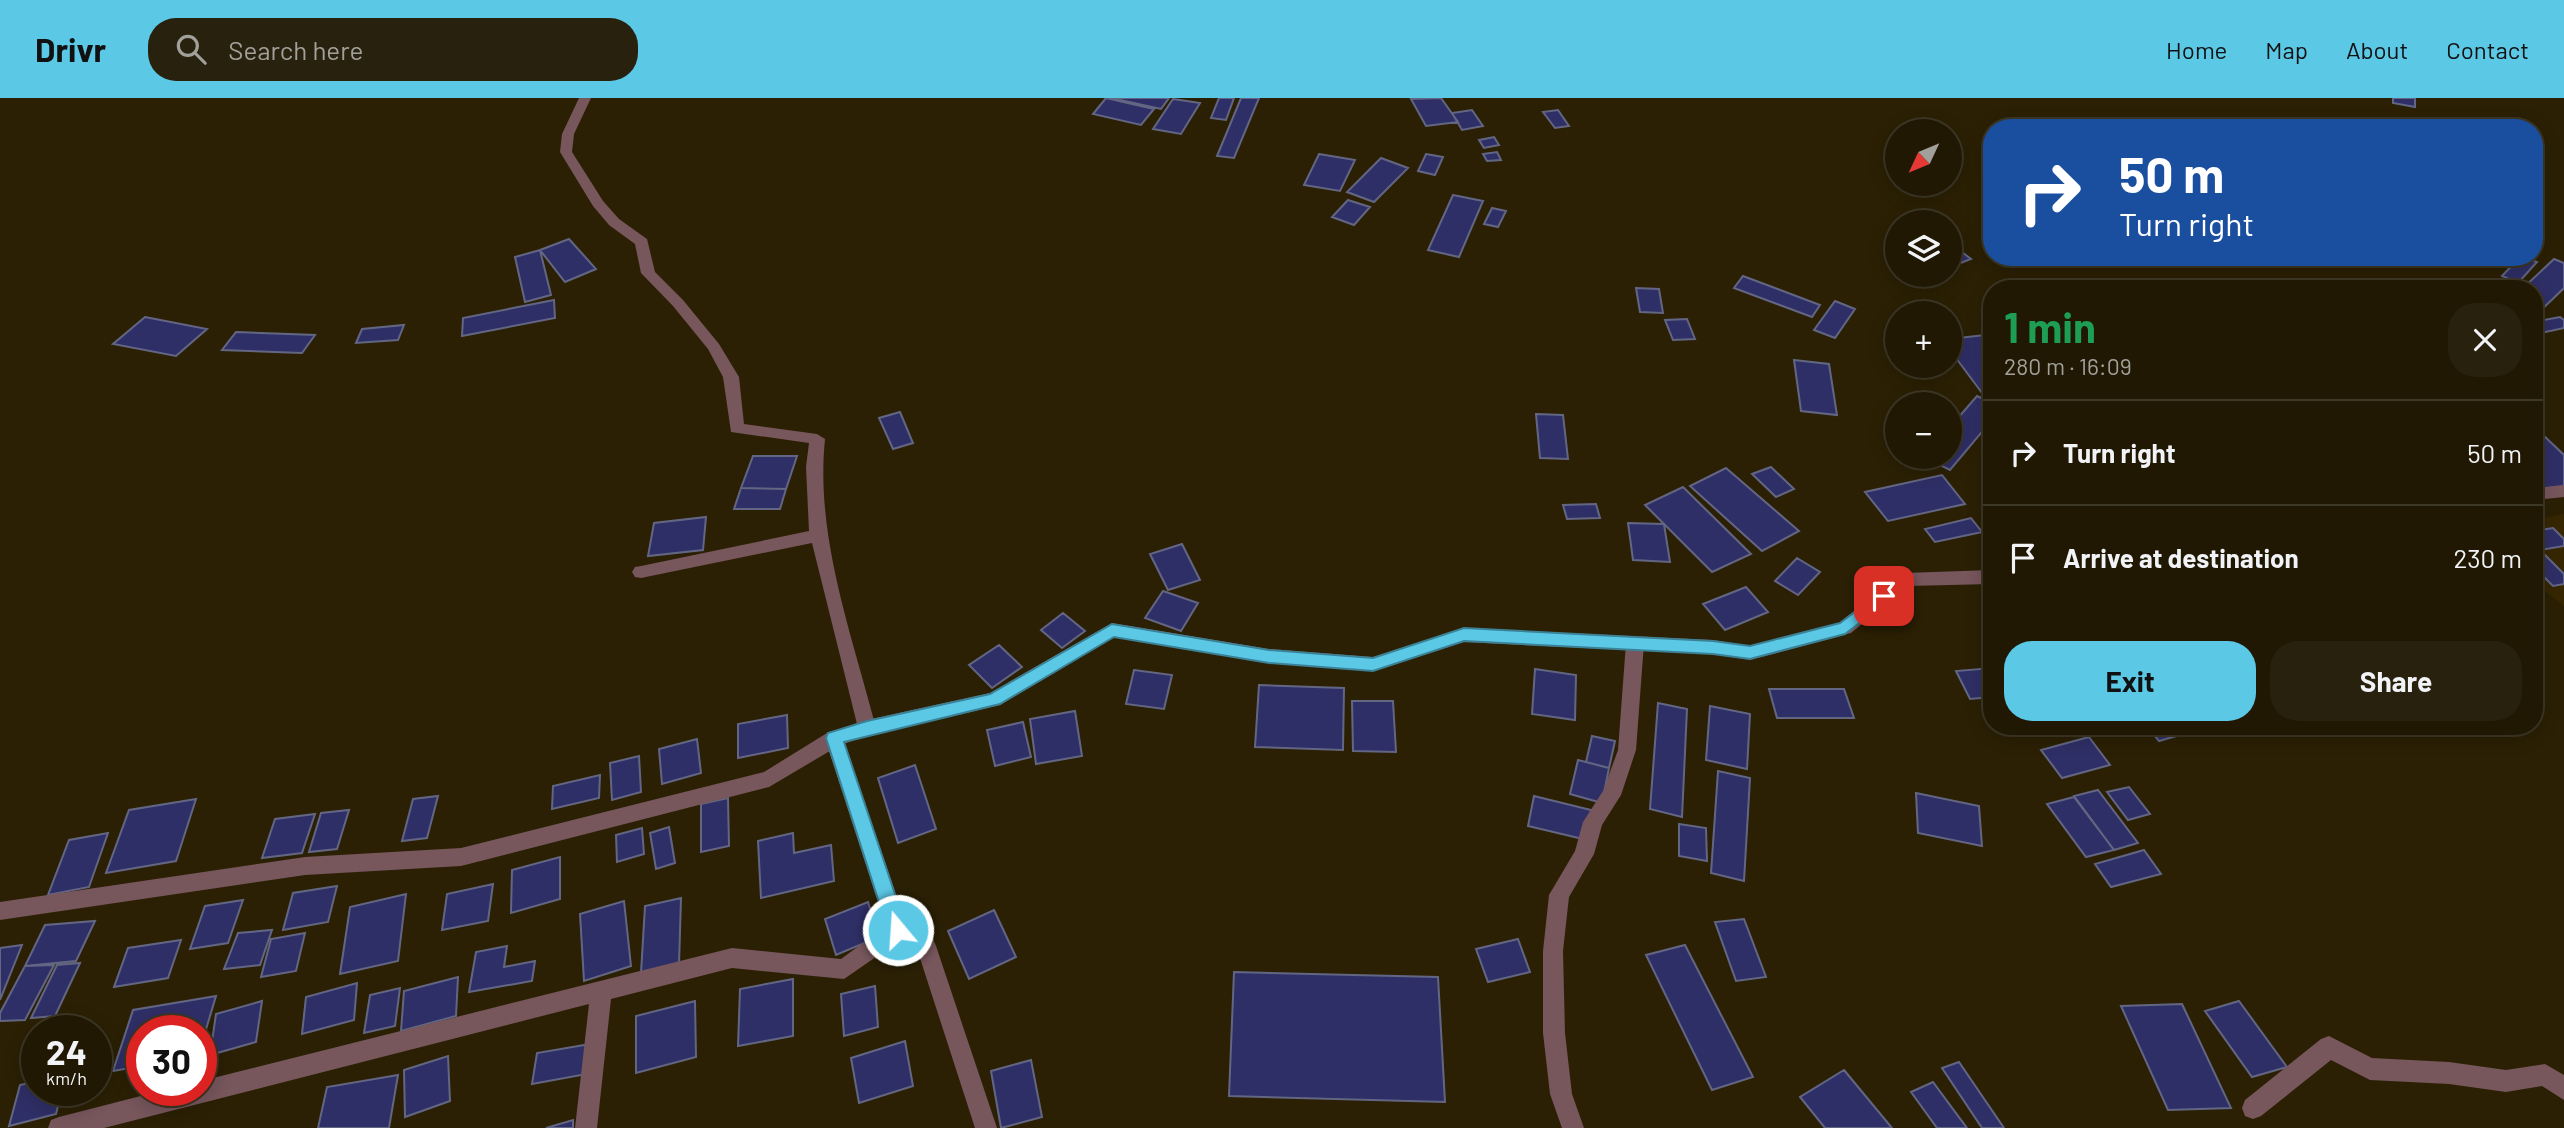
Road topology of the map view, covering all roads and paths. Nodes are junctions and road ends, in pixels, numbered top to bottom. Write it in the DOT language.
graph roads {
  1 [pos="585,98"];
  2 [pos="2564,491"];
  3 [pos="2543,493"];
  4 [pos="818,535"];
  5 [pos="641,572"];
  6 [pos="1983,577"];
  7 [pos="1635,643"];
  8 [pos="867,728"];
  9 [pos="834,738"];
  10 [pos="0,911"];
  11 [pos="898,930"];
  12 [pos="601,993"];
  13 [pos="2564,1089"];
  14 [pos="2253,1108"];
  15 [pos="59,1128"];
  16 [pos="586,1128"];
  17 [pos="986,1128"];
  18 [pos="1573,1128"];
  1 -- 4 [label="street"];
  2 -- 3 [label="street"];
  4 -- 5 [label="street"];
  4 -- 8 [label="street"];
  6 -- 7 [label="street"];
  7 -- 8 [label="street"];
  7 -- 18 [label="street"];
  8 -- 9 [label="street"];
  9 -- 10 [label="street"];
  9 -- 11 [label="street"];
  11 -- 12 [label="street"];
  11 -- 17 [label="street"];
  12 -- 15 [label="street"];
  12 -- 16 [label="street"];
  13 -- 14 [label="street"];
}
